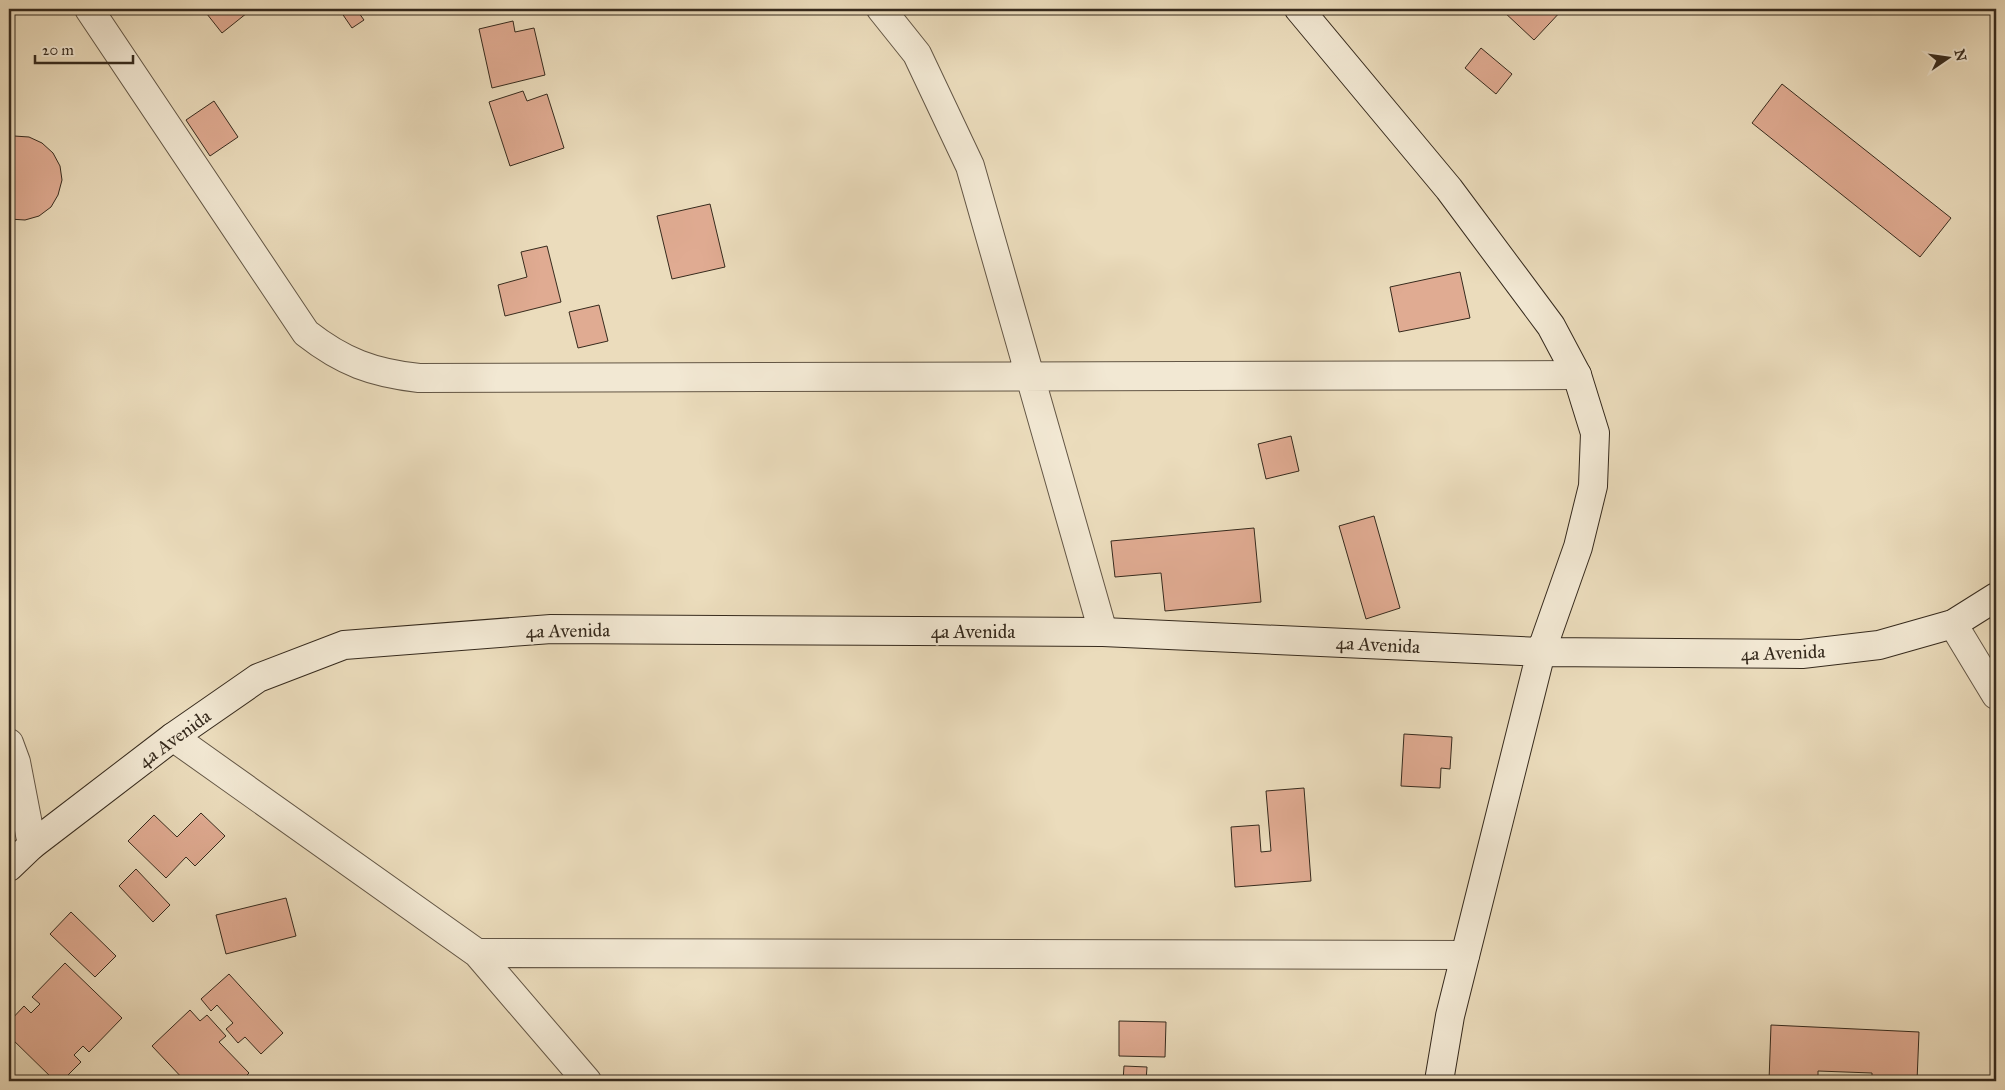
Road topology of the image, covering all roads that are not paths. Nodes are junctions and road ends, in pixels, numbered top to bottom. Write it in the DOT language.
graph roads {
  1 [pos="88,9"];
  2 [pos="881,9"];
  3 [pos="1299,9"];
  4 [pos="1577,375"];
  5 [pos="1029,376"];
  6 [pos="1996,596"];
  7 [pos="1953,624"];
  8 [pos="1103,632"];
  9 [pos="1541,652"];
  10 [pos="1996,695"];
  11 [pos="173,737"];
  12 [pos="9,743"];
  13 [pos="32,845"];
  14 [pos="9,867"];
  15 [pos="477,953"];
  16 [pos="1465,955"];
  17 [pos="587,1081"];
  18 [pos="1438,1081"];
  1 -- 5 [label="street"];
  2 -- 5 [label="street"];
  3 -- 4 [label="street"];
  4 -- 5 [label="street"];
  4 -- 9 [label="street"];
  5 -- 8 [label="street"];
  6 -- 7 [label="street, 4a Avenida"];
  7 -- 9 [label="street, 4a Avenida"];
  7 -- 10 [label="street"];
  8 -- 9 [label="street, 4a Avenida"];
  8 -- 11 [label="street, 4a Avenida"];
  9 -- 16 [label="street"];
  11 -- 13 [label="street, 4a Avenida"];
  11 -- 15 [label="street"];
  12 -- 13 [label="street"];
  13 -- 14 [label="street, 4a Avenida"];
  15 -- 16 [label="street"];
  15 -- 17 [label="street"];
  16 -- 18 [label="street"];
}
